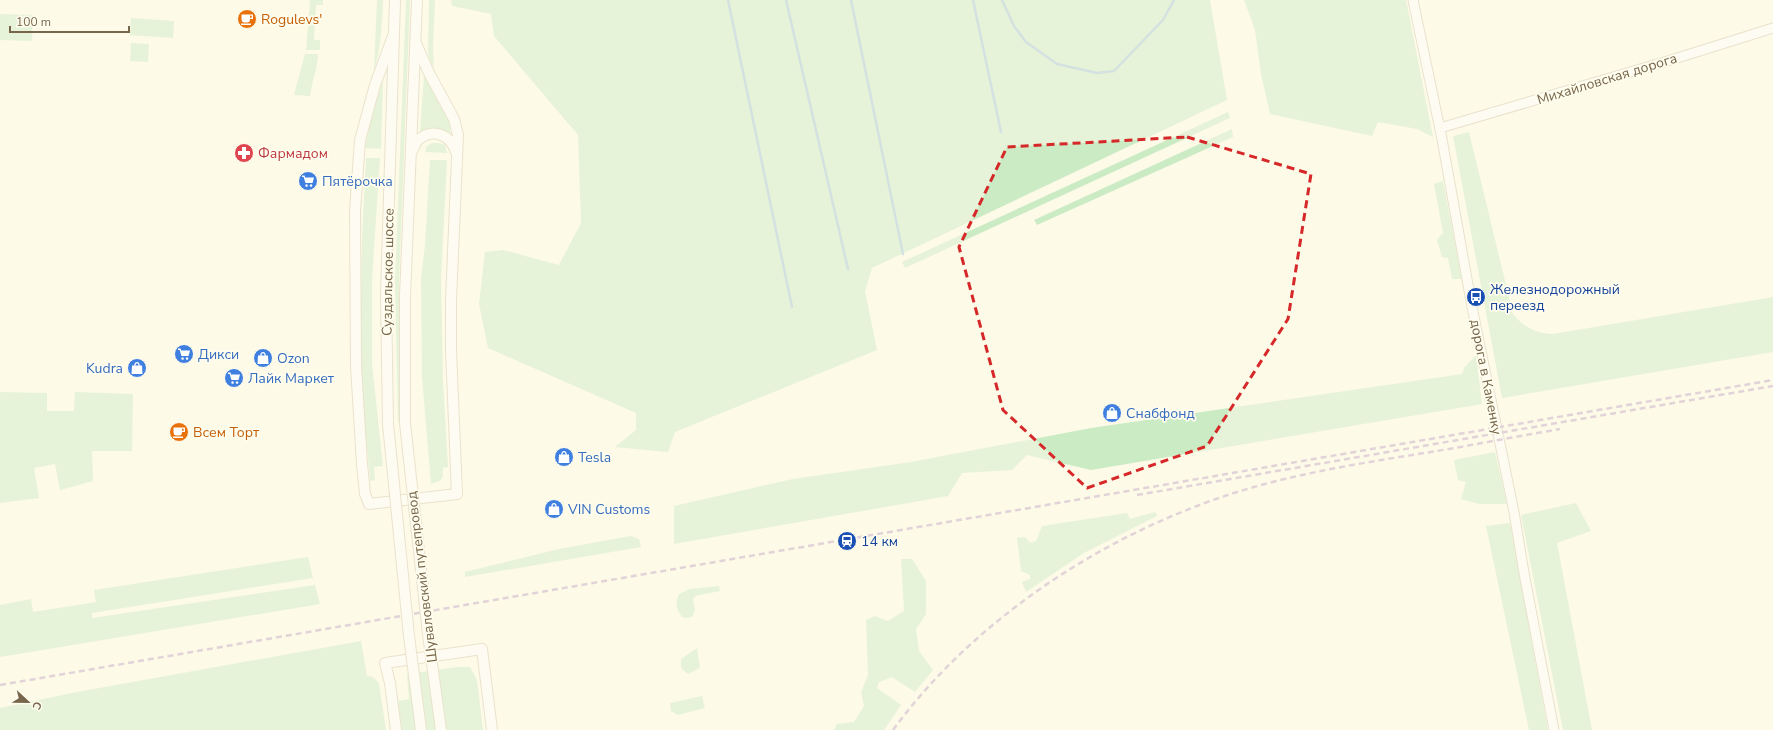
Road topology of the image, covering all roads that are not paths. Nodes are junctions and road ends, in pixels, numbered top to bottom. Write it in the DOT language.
graph roads {
  1 [pos="395,0"];
  2 [pos="417,0"];
  3 [pos="1413,0"];
  4 [pos="1773,28"];
  5 [pos="393,36"];
  6 [pos="416,43"];
  7 [pos="1440,128"];
  8 [pos="411,153"];
  9 [pos="457,156"];
  10 [pos="405,423"];
  11 [pos="388,424"];
  12 [pos="396,730"];
  13 [pos="421,730"];
  14 [pos="441,730"];
  15 [pos="492,730"];
  16 [pos="1554,730"];
  1 -- 5 [label="main road, Суздальское шоссе"];
  2 -- 6 [label="main road, Суздальское шоссе"];
  3 -- 7 [label="street, дорога в Каменку"];
  4 -- 7 [label="street, Михайловская дорога"];
  5 -- 9 [label="main road"];
  5 -- 11 [label="main road, Суздальское шоссе"];
  6 -- 8 [label="main road, Суздальское шоссе"];
  6 -- 9 [label="main road"];
  7 -- 16 [label="street, дорога в Каменку"];
  8 -- 9 [label="main road"];
  8 -- 10 [label="main road, Суздальское шоссе"];
  10 -- 14 [label="main road, Шуваловский путепровод, bridge"];
  11 -- 13 [label="main road, Шуваловский путепровод, bridge"];
  12 -- 15 [label="main road"];
}
